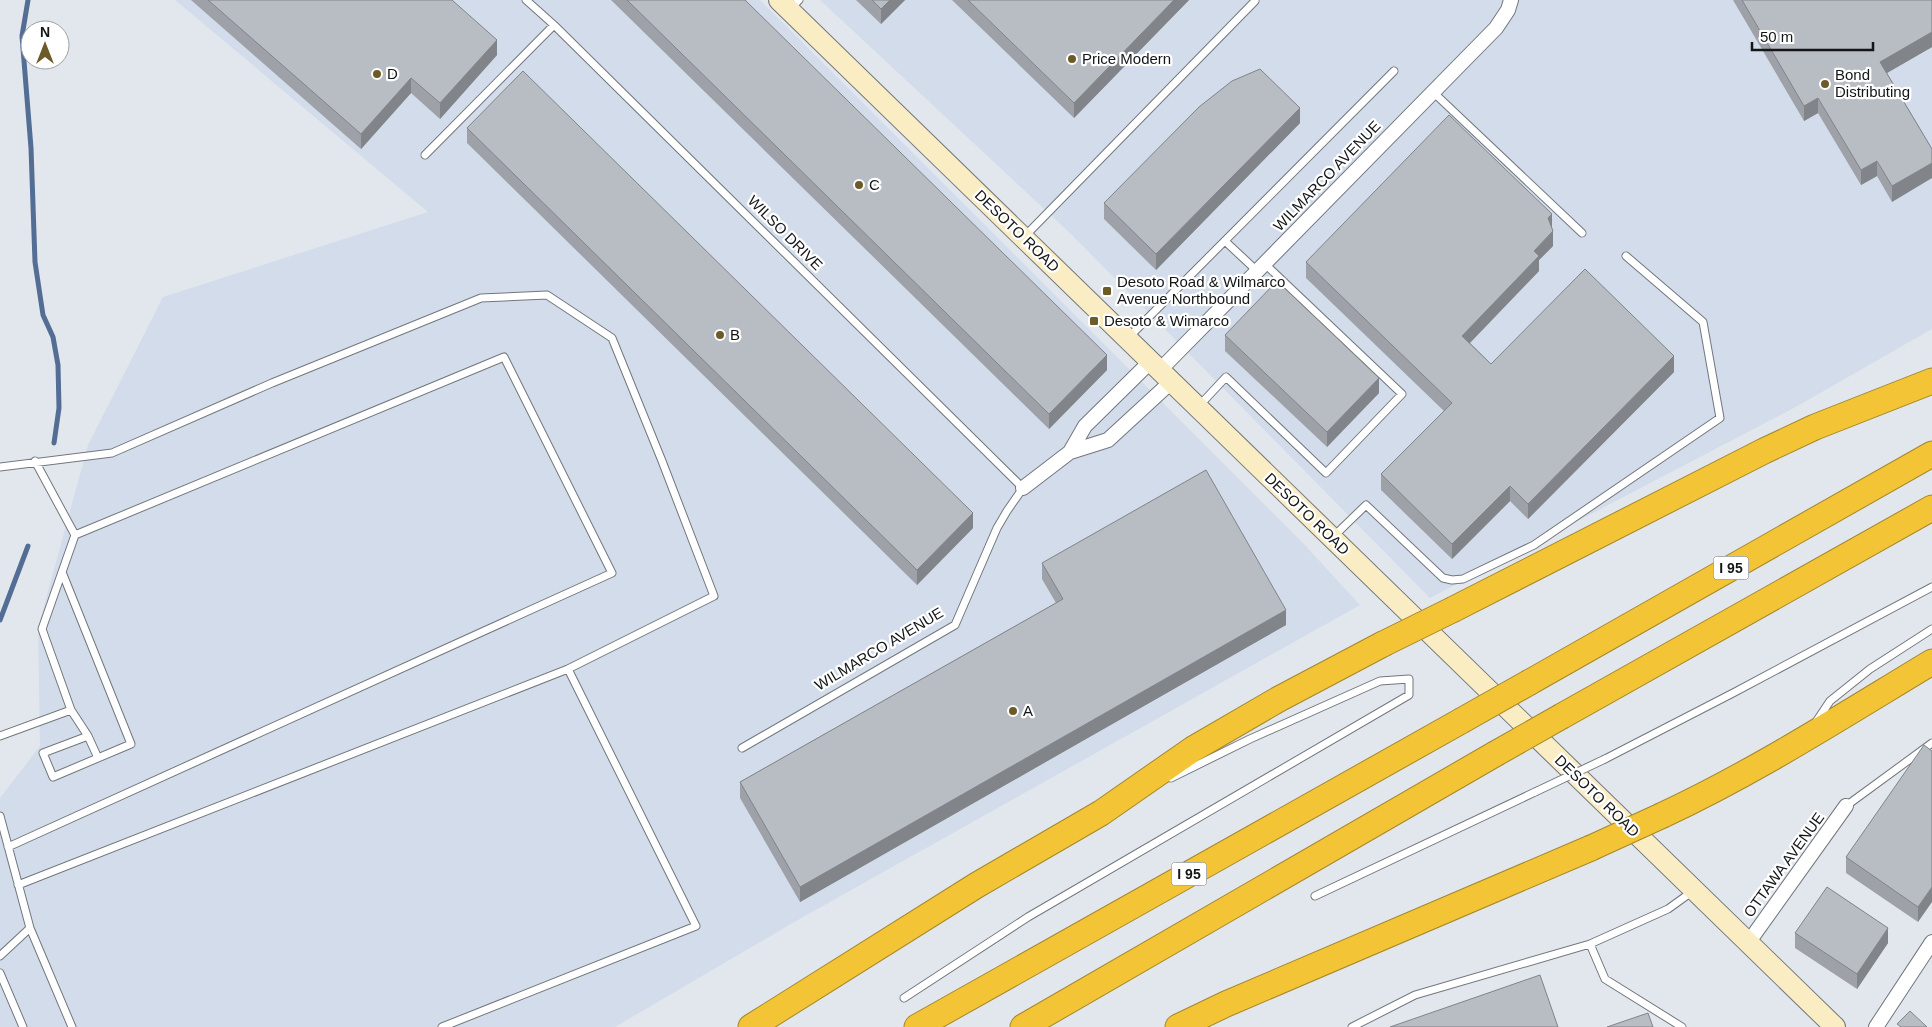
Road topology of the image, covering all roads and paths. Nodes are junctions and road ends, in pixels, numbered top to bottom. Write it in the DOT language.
graph roads {
  1 [pos="526,0"];
  2 [pos="1511,0"];
  3 [pos="1255,1"];
  4 [pos="789,3"];
  5 [pos="554,25"];
  6 [pos="1394,71"];
  7 [pos="1433,92"];
  8 [pos="424,154"];
  9 [pos="1582,233"];
  10 [pos="1023,238"];
  11 [pos="1225,241"];
  12 [pos="1626,256"];
  13 [pos="1261,268"];
  14 [pos="1127,339"];
  15 [pos="1161,371"];
  16 [pos="1932,381"];
  17 [pos="1198,407"];
  18 [pos="1070,452"];
  19 [pos="1932,454"];
  20 [pos="35,462"];
  21 [pos="0,467"];
  22 [pos="1023,488"];
  23 [pos="1932,508"];
  24 [pos="74,535"];
  25 [pos="1332,538"];
  26 [pos="62,572"];
  27 [pos="1932,587"];
  28 [pos="1932,629"];
  29 [pos="1932,662"];
  30 [pos="568,669"];
  31 [pos="70,710"];
  32 [pos="0,736"];
  33 [pos="88,736"];
  34 [pos="1802,740"];
  35 [pos="1932,743"];
  36 [pos="742,748"];
  37 [pos="98,758"];
  38 [pos="1162,783"];
  39 [pos="1154,787"];
  40 [pos="1846,806"];
  41 [pos="1101,813"];
  42 [pos="0,816"];
  43 [pos="8,847"];
  44 [pos="18,885"];
  45 [pos="1694,890"];
  46 [pos="1315,896"];
  47 [pos="30,928"];
  48 [pos="1748,942"];
  49 [pos="1932,942"];
  50 [pos="1590,944"];
  51 [pos="0,956"];
  52 [pos="0,973"];
  53 [pos="904,998"];
  54 [pos="22,1027"];
  55 [pos="72,1027"];
  56 [pos="442,1027"];
  57 [pos="751,1027"];
  58 [pos="916,1027"];
  59 [pos="1023,1027"];
  60 [pos="1178,1027"];
  61 [pos="1352,1027"];
  62 [pos="1682,1027"];
  63 [pos="1835,1027"];
  64 [pos="1876,1027"];
  1 -- 5 [label="lane, WILSO DRIVE"];
  2 -- 7 [label="street, WILMARCO AVENUE"];
  3 -- 10 [label="lane"];
  4 -- 10 [label="street, DESOTO ROAD"];
  5 -- 8 [label="lane"];
  5 -- 22 [label="lane, WILSO DRIVE"];
  6 -- 11 [label="lane"];
  7 -- 9 [label="lane"];
  7 -- 13 [label="street, WILMARCO AVENUE"];
  10 -- 14 [label="street, DESOTO ROAD"];
  11 -- 13 [label="lane"];
  11 -- 14 [label="lane"];
  12 -- 25 [label="lane"];
  13 -- 15 [label="street, WILMARCO AVENUE"];
  13 -- 17 [label="lane"];
  14 -- 15 [label="street, DESOTO ROAD"];
  15 -- 17 [label="street, DESOTO ROAD"];
  15 -- 18 [label="street, WILMARCO AVENUE"];
  15 -- 18 [label="street, WILMARCO AVENUE"];
  16 -- 41 [label="highway, bridge"];
  17 -- 25 [label="street, DESOTO ROAD"];
  18 -- 22 [label="street, WILMARCO AVENUE"];
  19 -- 58 [label="highway, I 95, bridge"];
  20 -- 21 [label="lane"];
  20 -- 24 [label="lane"];
  20 -- 30 [label="lane"];
  22 -- 36 [label="lane, WILMARCO AVENUE"];
  23 -- 59 [label="highway, bridge"];
  24 -- 26 [label="lane"];
  24 -- 43 [label="lane"];
  25 -- 45 [label="street, DESOTO ROAD"];
  26 -- 31 [label="lane"];
  26 -- 37 [label="lane"];
  27 -- 46 [label="lane, bridge"];
  28 -- 34 [label="lane"];
  29 -- 34 [label="highway"];
  30 -- 44 [label="lane"];
  30 -- 56 [label="lane"];
  31 -- 32 [label="lane"];
  31 -- 33 [label="lane"];
  33 -- 37 [label="lane"];
  33 -- 37 [label="lane"];
  34 -- 60 [label="highway, bridge"];
  35 -- 40 [label="lane"];
  38 -- 53 [label="lane"];
  39 -- 41 [label="lane"];
  40 -- 48 [label="street, OTTAWA AVENUE"];
  41 -- 57 [label="highway"];
  42 -- 43 [label="lane"];
  43 -- 44 [label="lane"];
  44 -- 47 [label="lane"];
  45 -- 48 [label="street, DESOTO ROAD"];
  45 -- 50 [label="lane"];
  47 -- 51 [label="lane"];
  47 -- 55 [label="lane"];
  48 -- 63 [label="street, DESOTO ROAD"];
  49 -- 64 [label="street"];
  50 -- 61 [label="lane"];
  50 -- 62 [label="lane"];
  52 -- 54 [label="lane"];
}
